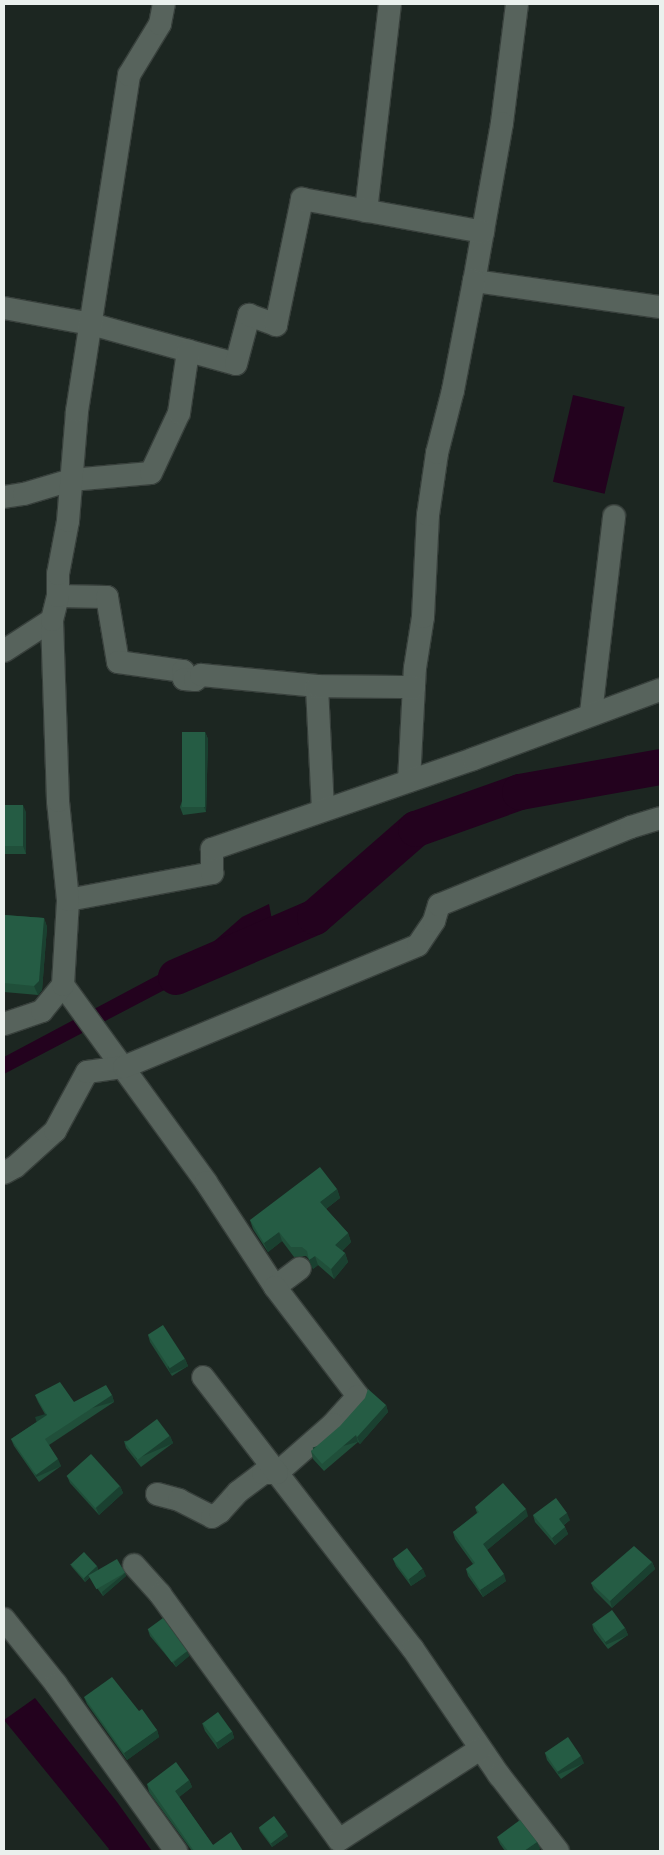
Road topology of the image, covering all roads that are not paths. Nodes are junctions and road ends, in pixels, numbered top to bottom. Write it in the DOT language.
graph roads {
  1 [pos="164,4"];
  2 [pos="390,4"];
  3 [pos="517,4"];
  4 [pos="366,211"];
  5 [pos="483,232"];
  6 [pos="474,281"];
  7 [pos="660,307"];
  8 [pos="4,308"];
  9 [pos="92,324"];
  10 [pos="188,351"];
  11 [pos="72,480"];
  12 [pos="4,497"];
  13 [pos="614,516"];
  14 [pos="58,596"];
  15 [pos="52,620"];
  16 [pos="4,651"];
  17 [pos="317,686"];
  18 [pos="414,687"];
  19 [pos="660,690"];
  20 [pos="591,714"];
  21 [pos="409,781"];
  22 [pos="322,810"];
  23 [pos="660,818"];
  24 [pos="68,900"];
  25 [pos="63,985"];
  26 [pos="4,1024"];
  27 [pos="124,1067"];
  28 [pos="4,1173"];
  29 [pos="300,1268"];
  30 [pos="275,1287"];
  31 [pos="204,1377"];
  32 [pos="277,1473"];
  33 [pos="156,1494"];
  34 [pos="134,1565"];
  35 [pos="4,1619"];
  36 [pos="480,1749"];
  37 [pos="176,1851"];
  38 [pos="558,1851"];
  1 -- 9 [label="street"];
  2 -- 4 [label="street"];
  3 -- 5 [label="street"];
  4 -- 5 [label="street"];
  4 -- 10 [label="street"];
  5 -- 6 [label="street"];
  6 -- 7 [label="street"];
  6 -- 18 [label="street"];
  8 -- 9 [label="street"];
  9 -- 10 [label="street"];
  9 -- 11 [label="street"];
  10 -- 11 [label="street"];
  11 -- 12 [label="street"];
  11 -- 14 [label="street"];
  13 -- 20 [label="street"];
  14 -- 15 [label="street"];
  14 -- 17 [label="street"];
  15 -- 16 [label="street"];
  15 -- 24 [label="street"];
  17 -- 18 [label="street"];
  17 -- 22 [label="street"];
  18 -- 21 [label="street"];
  19 -- 20 [label="street"];
  20 -- 21 [label="street"];
  21 -- 22 [label="street"];
  22 -- 24 [label="street"];
  23 -- 27 [label="street"];
  24 -- 25 [label="street"];
  25 -- 26 [label="street"];
  25 -- 27 [label="street"];
  27 -- 28 [label="street"];
  27 -- 30 [label="street"];
  29 -- 30 [label="street"];
  30 -- 32 [label="street"];
  31 -- 32 [label="street"];
  32 -- 33 [label="street"];
  32 -- 36 [label="street"];
  34 -- 36 [label="street"];
  35 -- 37 [label="street"];
  36 -- 38 [label="street"];
}
